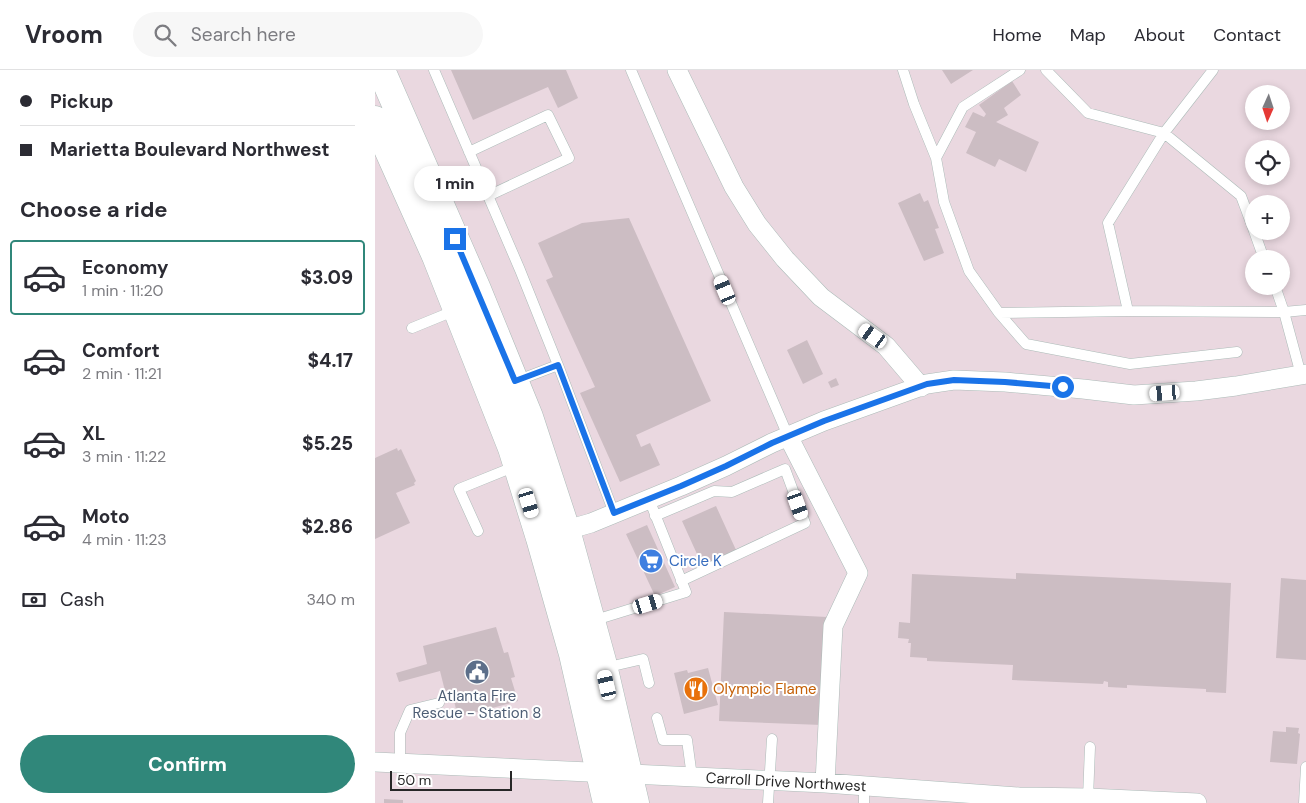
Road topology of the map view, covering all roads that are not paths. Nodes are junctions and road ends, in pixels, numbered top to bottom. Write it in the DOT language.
graph roads {
  1 [pos="383,70"];
  2 [pos="434,70"];
  3 [pos="631,70"];
  4 [pos="677,70"];
  5 [pos="903,70"];
  6 [pos="1020,70"];
  7 [pos="1046,70"];
  8 [pos="1213,70"];
  9 [pos="375,120"];
  10 [pos="1165,133"];
  11 [pos="469,152"];
  12 [pos="936,158"];
  13 [pos="488,196"];
  14 [pos="1245,207"];
  15 [pos="1278,295"];
  16 [pos="457,310"];
  17 [pos="1306,310"];
  18 [pos="1128,311"];
  19 [pos="1284,312"];
  20 [pos="999,313"];
  21 [pos="412,328"];
  22 [pos="1237,352"];
  23 [pos="558,365"];
  24 [pos="1303,375"];
  25 [pos="515,381"];
  26 [pos="921,387"];
  27 [pos="788,436"];
  28 [pos="517,466"];
  29 [pos="652,507"];
  30 [pos="614,513"];
  31 [pos="566,530"];
  32 [pos="478,531"];
  33 [pos="540,538"];
  34 [pos="681,581"];
  35 [pos="591,622"];
  36 [pos="603,668"];
  37 [pos="649,683"];
  38 [pos="439,704"];
  39 [pos="657,718"];
  40 [pos="772,739"];
  41 [pos="1090,747"];
  42 [pos="375,762"];
  43 [pos="400,763"];
  44 [pos="1306,767"];
  45 [pos="600,772"];
  46 [pos="628,774"];
  47 [pos="692,777"];
  48 [pos="769,780"];
  49 [pos="825,783"];
  50 [pos="926,796"];
  51 [pos="862,798"];
  52 [pos="1088,798"];
  53 [pos="1018,800"];
  54 [pos="607,803"];
  55 [pos="635,803"];
  56 [pos="768,803"];
  57 [pos="1197,803"];
  58 [pos="1304,803"];
  1 -- 25 [label="main road"];
  2 -- 11 [label="lane"];
  3 -- 27 [label="lane"];
  4 -- 26 [label="street"];
  5 -- 12 [label="lane"];
  6 -- 12 [label="lane"];
  7 -- 10 [label="lane"];
  8 -- 10 [label="lane"];
  9 -- 16 [label="main road"];
  10 -- 14 [label="lane"];
  10 -- 18 [label="lane"];
  11 -- 13 [label="lane"];
  11 -- 13 [label="lane"];
  12 -- 20 [label="lane"];
  13 -- 23 [label="lane"];
  15 -- 19 [label="lane"];
  16 -- 21 [label="lane"];
  16 -- 28 [label="main road"];
  17 -- 19 [label="lane"];
  18 -- 19 [label="lane"];
  18 -- 20 [label="lane"];
  19 -- 24 [label="lane"];
  20 -- 22 [label="lane"];
  23 -- 25 [label="lane"];
  23 -- 30 [label="lane"];
  24 -- 26 [label="street"];
  25 -- 31 [label="main road"];
  26 -- 27 [label="street"];
  27 -- 29 [label="street"];
  27 -- 49 [label="street"];
  28 -- 32 [label="lane"];
  28 -- 33 [label="main road"];
  29 -- 30 [label="street"];
  29 -- 34 [label="lane"];
  29 -- 34 [label="lane"];
  30 -- 31 [label="street"];
  31 -- 33 [label="street"];
  31 -- 35 [label="main road"];
  33 -- 45 [label="main road"];
  34 -- 35 [label="lane"];
  35 -- 36 [label="main road"];
  36 -- 37 [label="lane"];
  36 -- 46 [label="main road"];
  38 -- 43 [label="lane"];
  39 -- 47 [label="lane"];
  40 -- 48 [label="lane"];
  41 -- 52 [label="lane"];
  42 -- 43 [label="street, Carroll Drive Northwest"];
  43 -- 45 [label="street, Carroll Drive Northwest"];
  44 -- 58 [label="lane"];
  45 -- 46 [label="street, Carroll Drive Northwest"];
  45 -- 54 [label="main road"];
  46 -- 47 [label="street, Carroll Drive Northwest"];
  46 -- 55 [label="main road"];
  47 -- 48 [label="street, Carroll Drive Northwest"];
  48 -- 49 [label="street, Carroll Drive Northwest"];
  48 -- 56 [label="lane"];
  49 -- 51 [label="street, Carroll Drive Northwest"];
  50 -- 51 [label="street, Carroll Drive Northwest"];
  50 -- 53 [label="street, Carroll Drive Northwest"];
  52 -- 53 [label="street, Carroll Drive Northwest"];
  52 -- 57 [label="street, Carroll Drive Northwest"];
}
